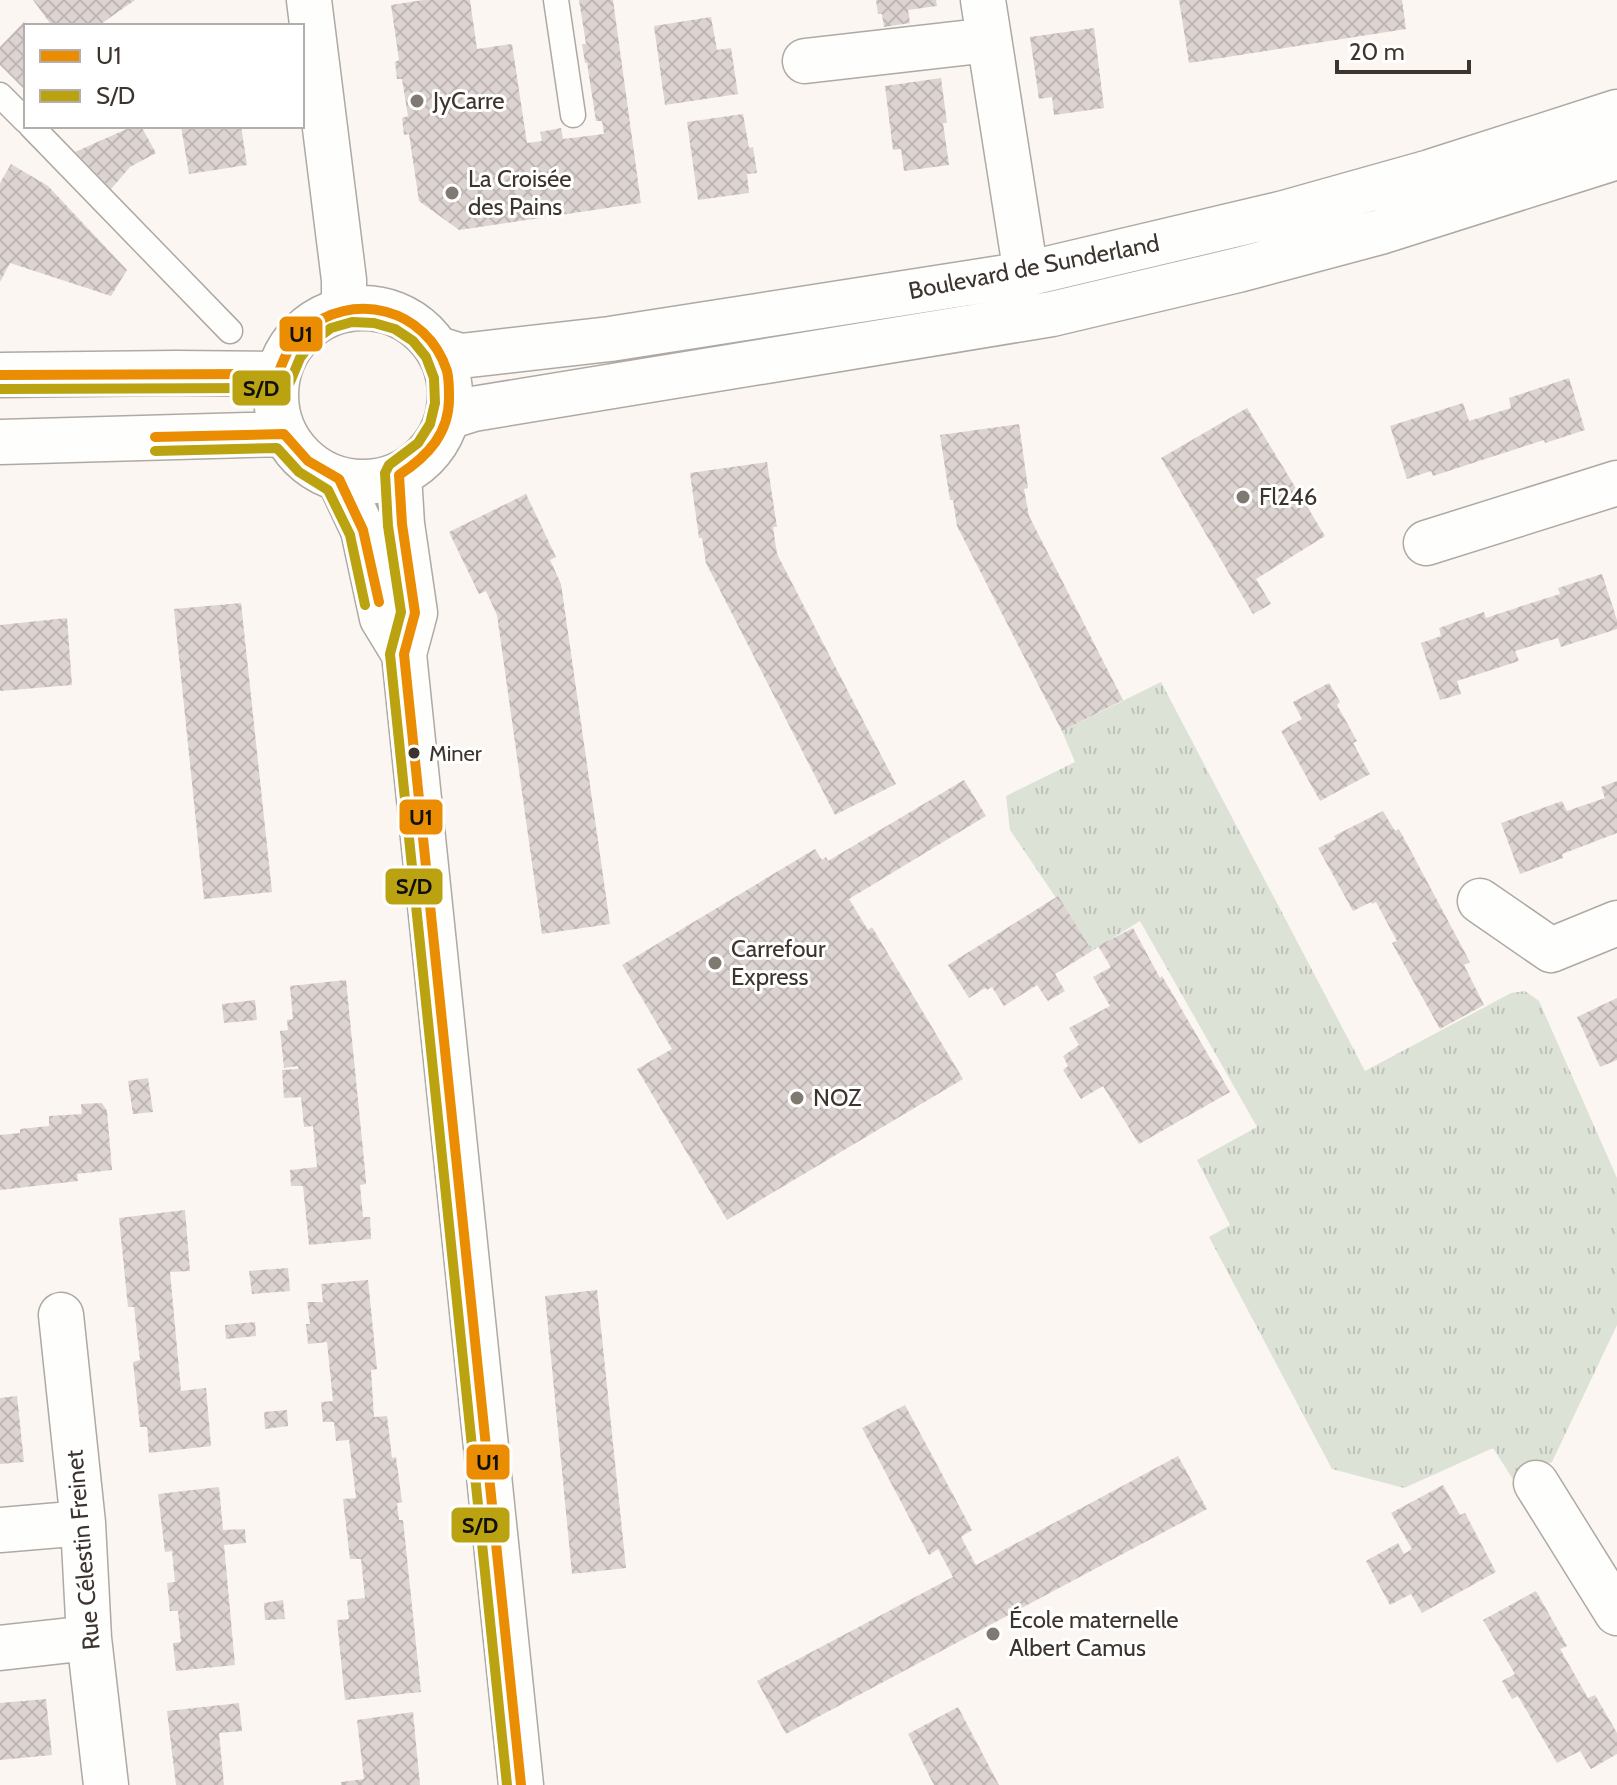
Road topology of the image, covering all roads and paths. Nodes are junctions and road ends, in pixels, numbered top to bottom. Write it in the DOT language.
graph roads {
  1 [pos="309,0"];
  2 [pos="556,0"];
  3 [pos="986,20"];
  4 [pos="805,61"];
  5 [pos="0,95"];
  6 [pos="1617,112"];
  7 [pos="573,115"];
  8 [pos="24,119"];
  9 [pos="33,128"];
  10 [pos="1617,157"];
  11 [pos="1026,274"];
  12 [pos="344,310"];
  13 [pos="230,331"];
  14 [pos="438,349"];
  15 [pos="278,374"];
  16 [pos="0,375"];
  17 [pos="448,417"];
  18 [pos="284,434"];
  19 [pos="0,442"];
  20 [pos="399,475"];
  21 [pos="339,479"];
  22 [pos="1617,483"];
  23 [pos="1426,543"];
  24 [pos="404,654"];
  25 [pos="1480,901"];
  26 [pos="1617,923"];
  27 [pos="61,1315"];
  28 [pos="1536,1483"];
  29 [pos="83,1523"];
  30 [pos="0,1530"];
  31 [pos="1617,1613"];
  32 [pos="89,1638"];
  33 [pos="0,1648"];
  34 [pos="106,1785"];
  35 [pos="521,1785"];
  1 -- 12 [label="main road"];
  2 -- 7 [label="lane"];
  3 -- 4 [label="main road"];
  3 -- 11 [label="main road"];
  5 -- 8 [label="lane"];
  6 -- 11 [label="main road, Boulevard de Sunderland"];
  9 -- 13 [label="lane"];
  10 -- 17 [label="main road, Boulevard de Sunderland"];
  11 -- 14 [label="main road, Boulevard de Sunderland"];
  12 -- 14 [label="main road"];
  12 -- 15 [label="main road"];
  14 -- 17 [label="main road"];
  15 -- 16 [label="main road"];
  15 -- 18 [label="main road"];
  17 -- 20 [label="main road"];
  18 -- 19 [label="main road"];
  18 -- 21 [label="main road"];
  20 -- 21 [label="main road"];
  20 -- 24 [label="main road"];
  21 -- 24 [label="main road"];
  22 -- 23 [label="main road"];
  24 -- 35 [label="main road"];
  25 -- 26 [label="main road"];
  27 -- 29 [label="main road, Rue Célestin Freinet"];
  28 -- 31 [label="main road"];
  29 -- 30 [label="main road"];
  29 -- 32 [label="main road, Rue Célestin Freinet"];
  32 -- 33 [label="main road"];
  32 -- 34 [label="main road, Rue Célestin Freinet"];
}
